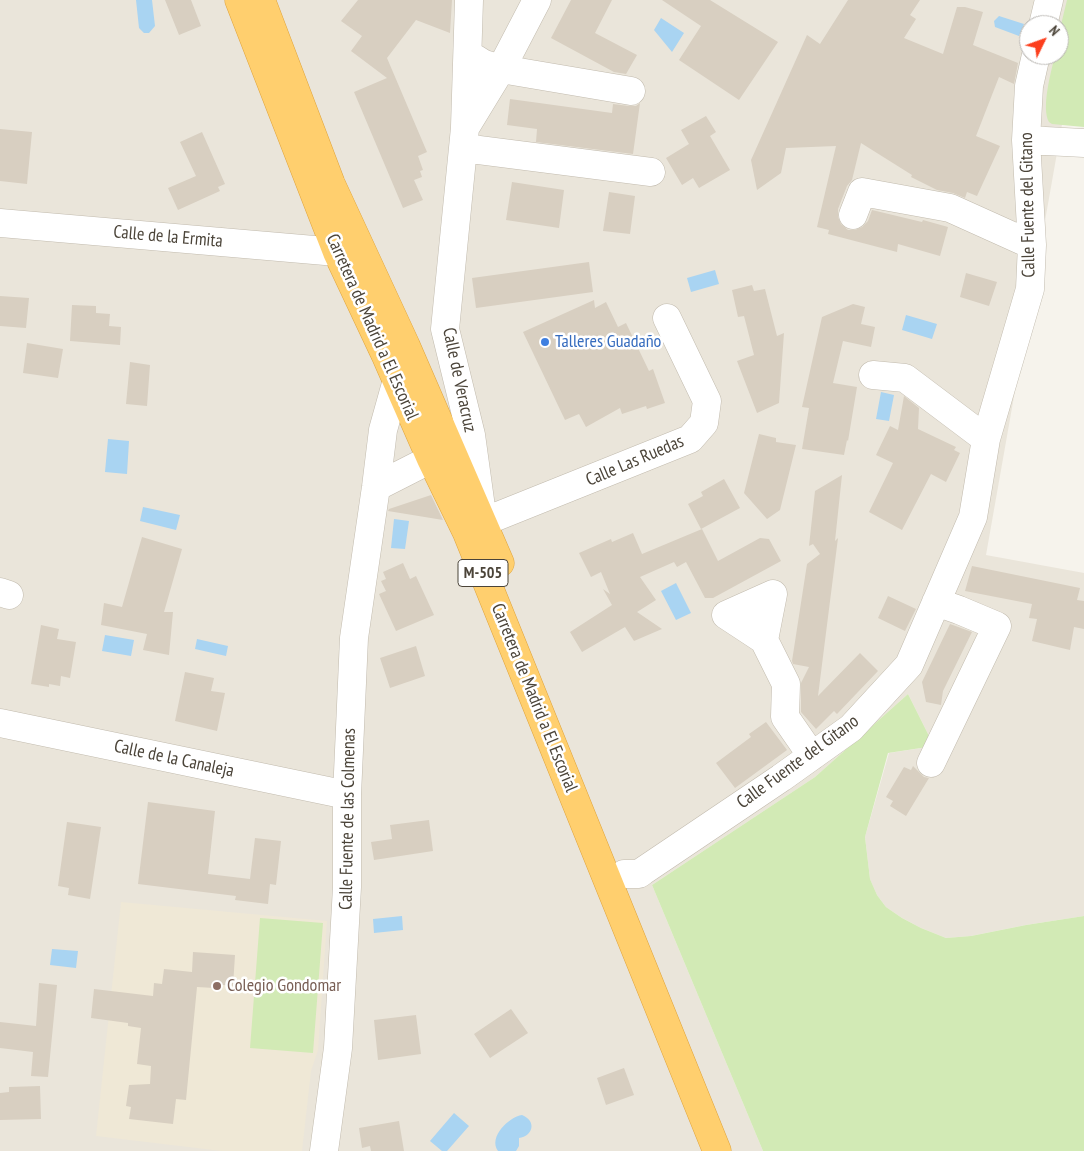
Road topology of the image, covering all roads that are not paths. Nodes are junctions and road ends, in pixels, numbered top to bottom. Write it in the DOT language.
graph roads {
  1 [pos="239,0"];
  2 [pos="262,0"];
  3 [pos="469,0"];
  4 [pos="537,0"];
  5 [pos="1049,0"];
  6 [pos="1045,15"];
  7 [pos="468,54"];
  8 [pos="1034,65"];
  9 [pos="501,69"];
  10 [pos="631,91"];
  11 [pos="464,138"];
  12 [pos="1026,140"];
  13 [pos="1084,143"];
  14 [pos="651,172"];
  15 [pos="853,215"];
  16 [pos="0,223"];
  17 [pos="1032,245"];
  18 [pos="336,252"];
  19 [pos="667,318"];
  20 [pos="873,375"];
  21 [pos="397,380"];
  22 [pos="986,439"];
  23 [pos="431,459"];
  24 [pos="376,487"];
  25 [pos="483,522"];
  26 [pos="936,602"];
  27 [pos="764,640"];
  28 [pos="0,723"];
  29 [pos="812,756"];
  30 [pos="932,763"];
  31 [pos="348,796"];
  32 [pos="624,874"];
  33 [pos="324,1151"];
  34 [pos="717,1151"];
  35 [pos="736,1151"];
  1 -- 18 [label="highway, Carretera de Madrid a El Escorial / M-505"];
  2 -- 25 [label="highway, Carretera de Madrid a El Escorial / M-505"];
  3 -- 7 [label="street, Calle de Veracruz"];
  4 -- 9 [label="street, Calle de Veracruz"];
  5 -- 6 [label="street"];
  7 -- 9 [label="street"];
  7 -- 11 [label="street, Calle de Veracruz"];
  8 -- 12 [label="street, Calle Fuente del Gitano"];
  9 -- 10 [label="street"];
  9 -- 11 [label="street, Calle de Veracruz"];
  11 -- 14 [label="street"];
  11 -- 25 [label="street, Calle de Veracruz"];
  12 -- 13 [label="street"];
  12 -- 17 [label="street, Calle Fuente del Gitano"];
  15 -- 17 [label="street"];
  16 -- 18 [label="street, Calle de la Ermita"];
  17 -- 22 [label="street, Calle Fuente del Gitano"];
  18 -- 21 [label="highway, Carretera de Madrid a El Escorial / M-505"];
  19 -- 25 [label="street, Calle Las Ruedas"];
  20 -- 22 [label="street"];
  21 -- 23 [label="highway, Carretera de Madrid a El Escorial / M-505"];
  21 -- 24 [label="street, Calle Fuente de las Colmenas"];
  22 -- 26 [label="street, Calle Fuente del Gitano"];
  23 -- 24 [label="street"];
  23 -- 34 [label="highway, Carretera de Madrid a El Escorial / M-505"];
  24 -- 31 [label="street, Calle Fuente de las Colmenas"];
  25 -- 32 [label="highway, Carretera de Madrid a El Escorial / M-505"];
  26 -- 29 [label="street, Calle Fuente del Gitano"];
  26 -- 30 [label="street"];
  27 -- 29 [label="street"];
  28 -- 31 [label="street, Calle de la Canaleja"];
  29 -- 32 [label="street, Calle Fuente del Gitano"];
  31 -- 33 [label="street, Calle Fuente de las Colmenas"];
  32 -- 35 [label="highway, Carretera de Madrid a El Escorial / M-505"];
}
